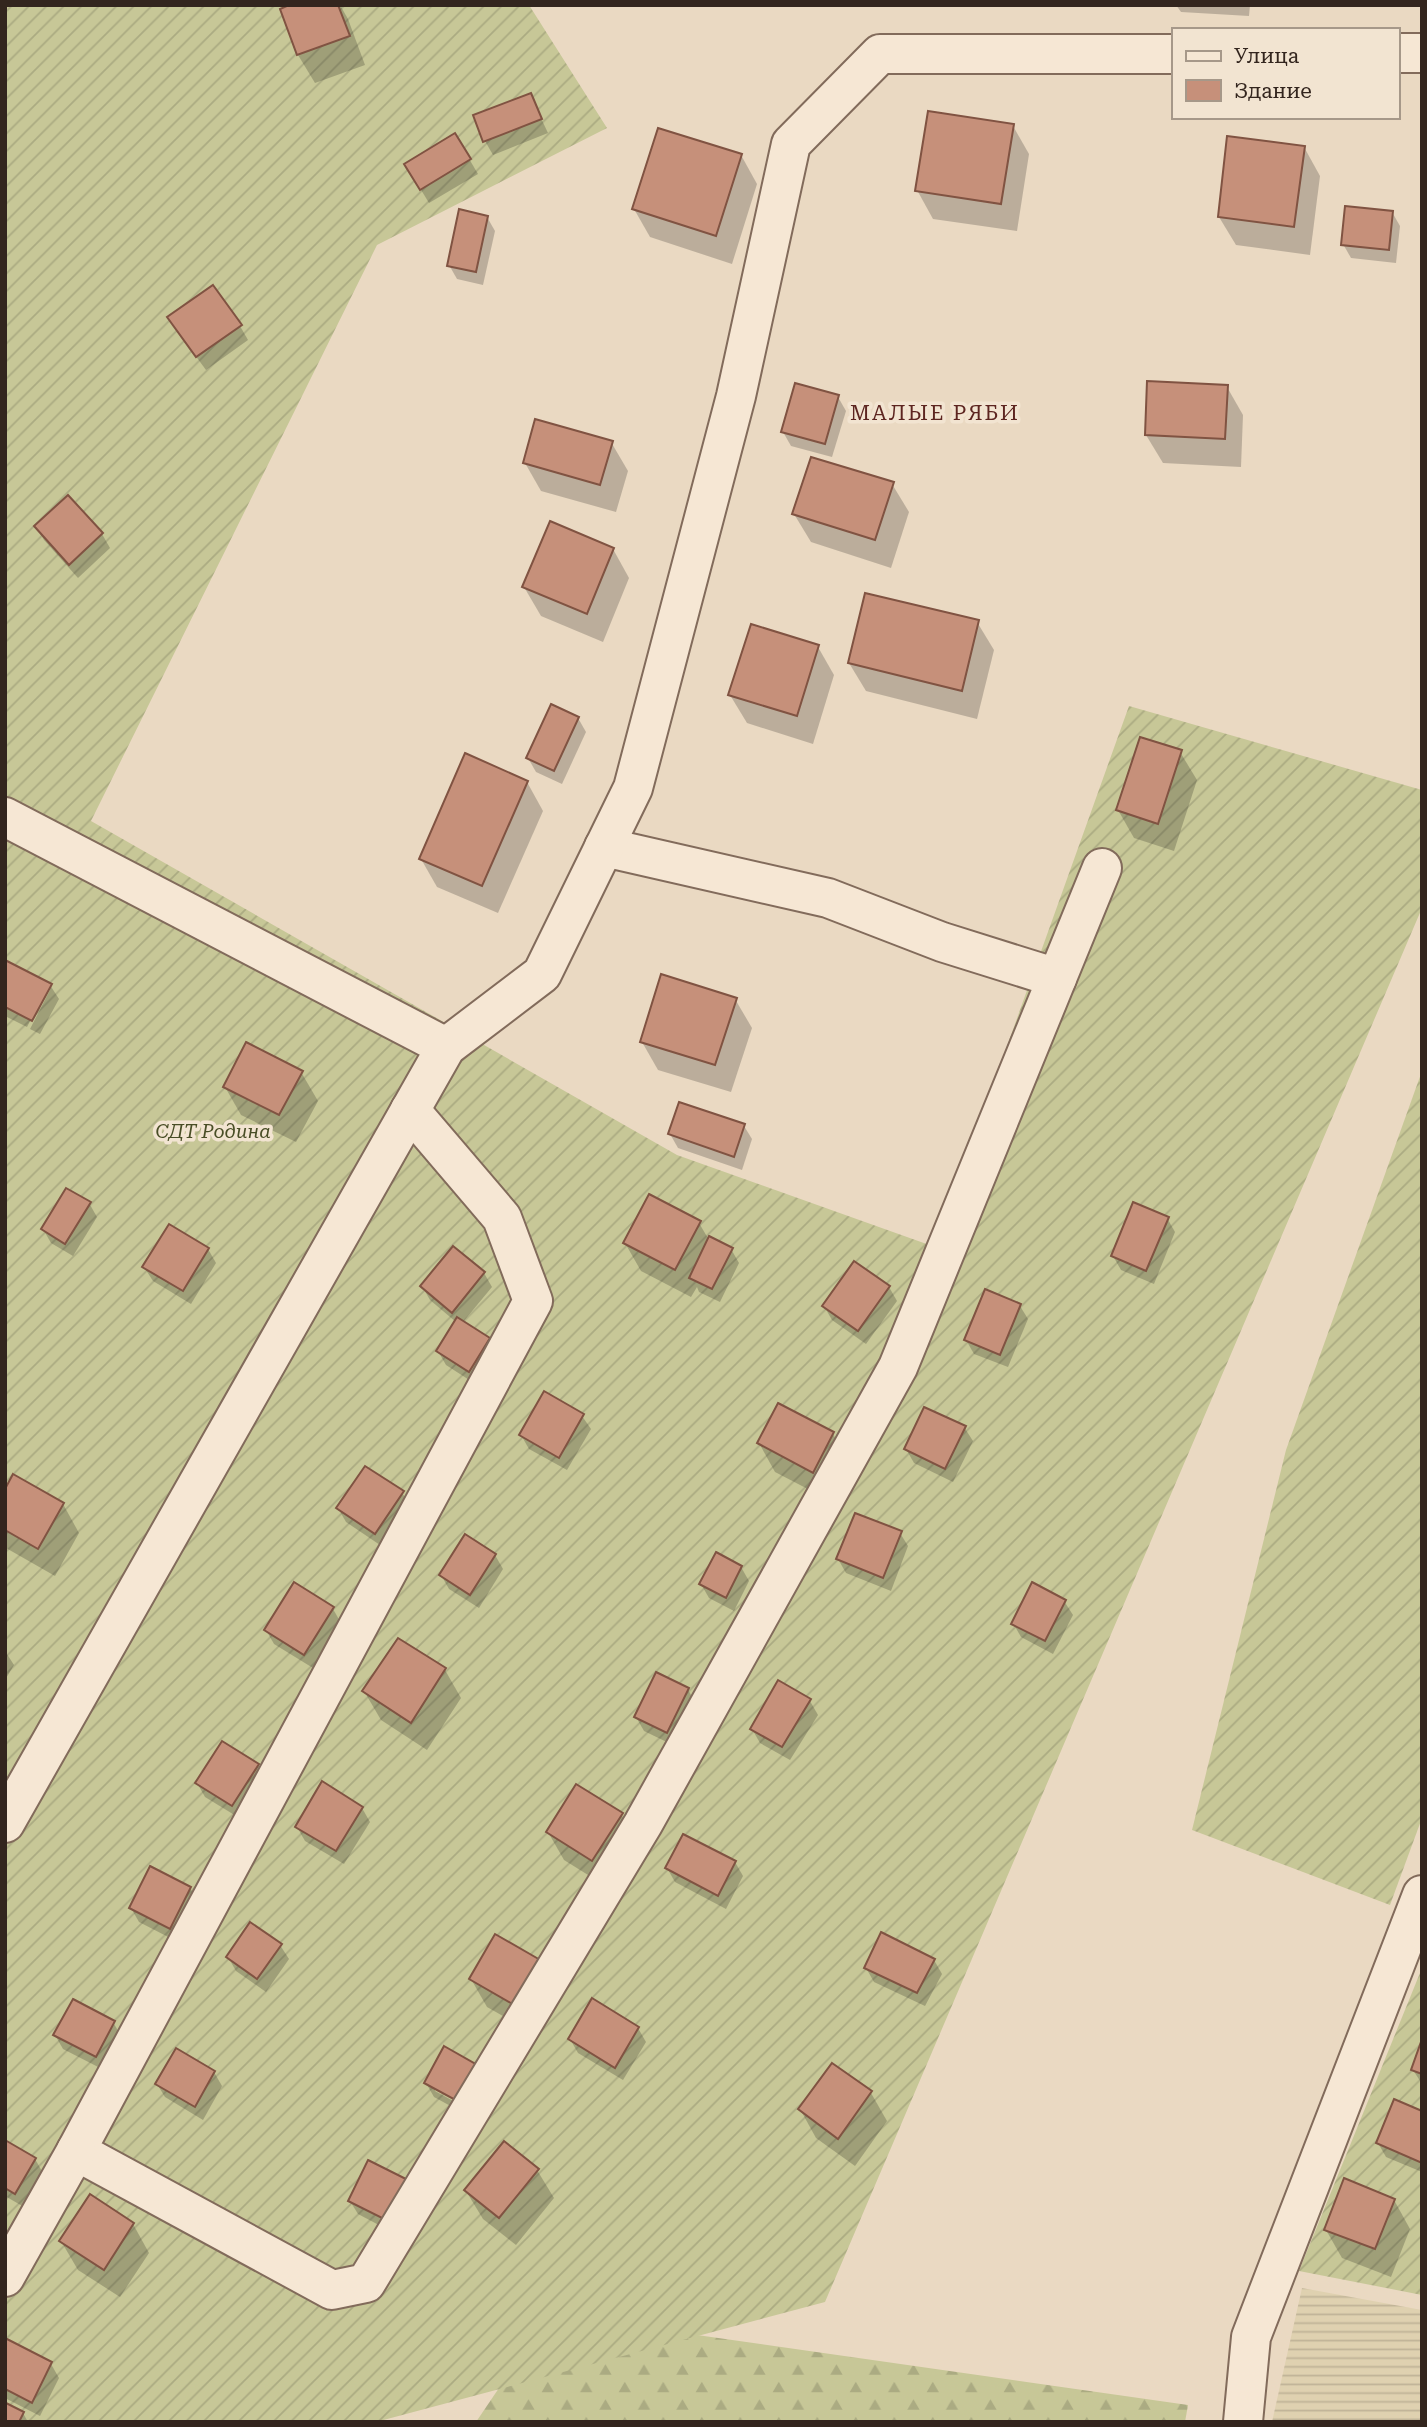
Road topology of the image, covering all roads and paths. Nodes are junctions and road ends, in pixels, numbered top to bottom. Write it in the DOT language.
graph roads {
  1 [pos="1399,53"];
  2 [pos="1422,53"];
  3 [pos="1172,54"];
  4 [pos="5,817"];
  5 [pos="604,847"];
  6 [pos="1102,868"];
  7 [pos="1057,978"];
  8 [pos="446,1047"];
  9 [pos="410,1110"];
  10 [pos="5,1824"];
  11 [pos="1422,1895"];
  12 [pos="76,2151"];
  13 [pos="5,2277"];
  14 [pos="1242,2422"];
  1 -- 2 [label="street"];
  3 -- 5 [label="street"];
  4 -- 8 [label="street"];
  5 -- 7 [label="street"];
  5 -- 8 [label="street"];
  6 -- 7 [label="street"];
  7 -- 12 [label="street"];
  8 -- 9 [label="street"];
  9 -- 10 [label="street"];
  9 -- 12 [label="street"];
  11 -- 14 [label="street"];
  12 -- 13 [label="street"];
}
